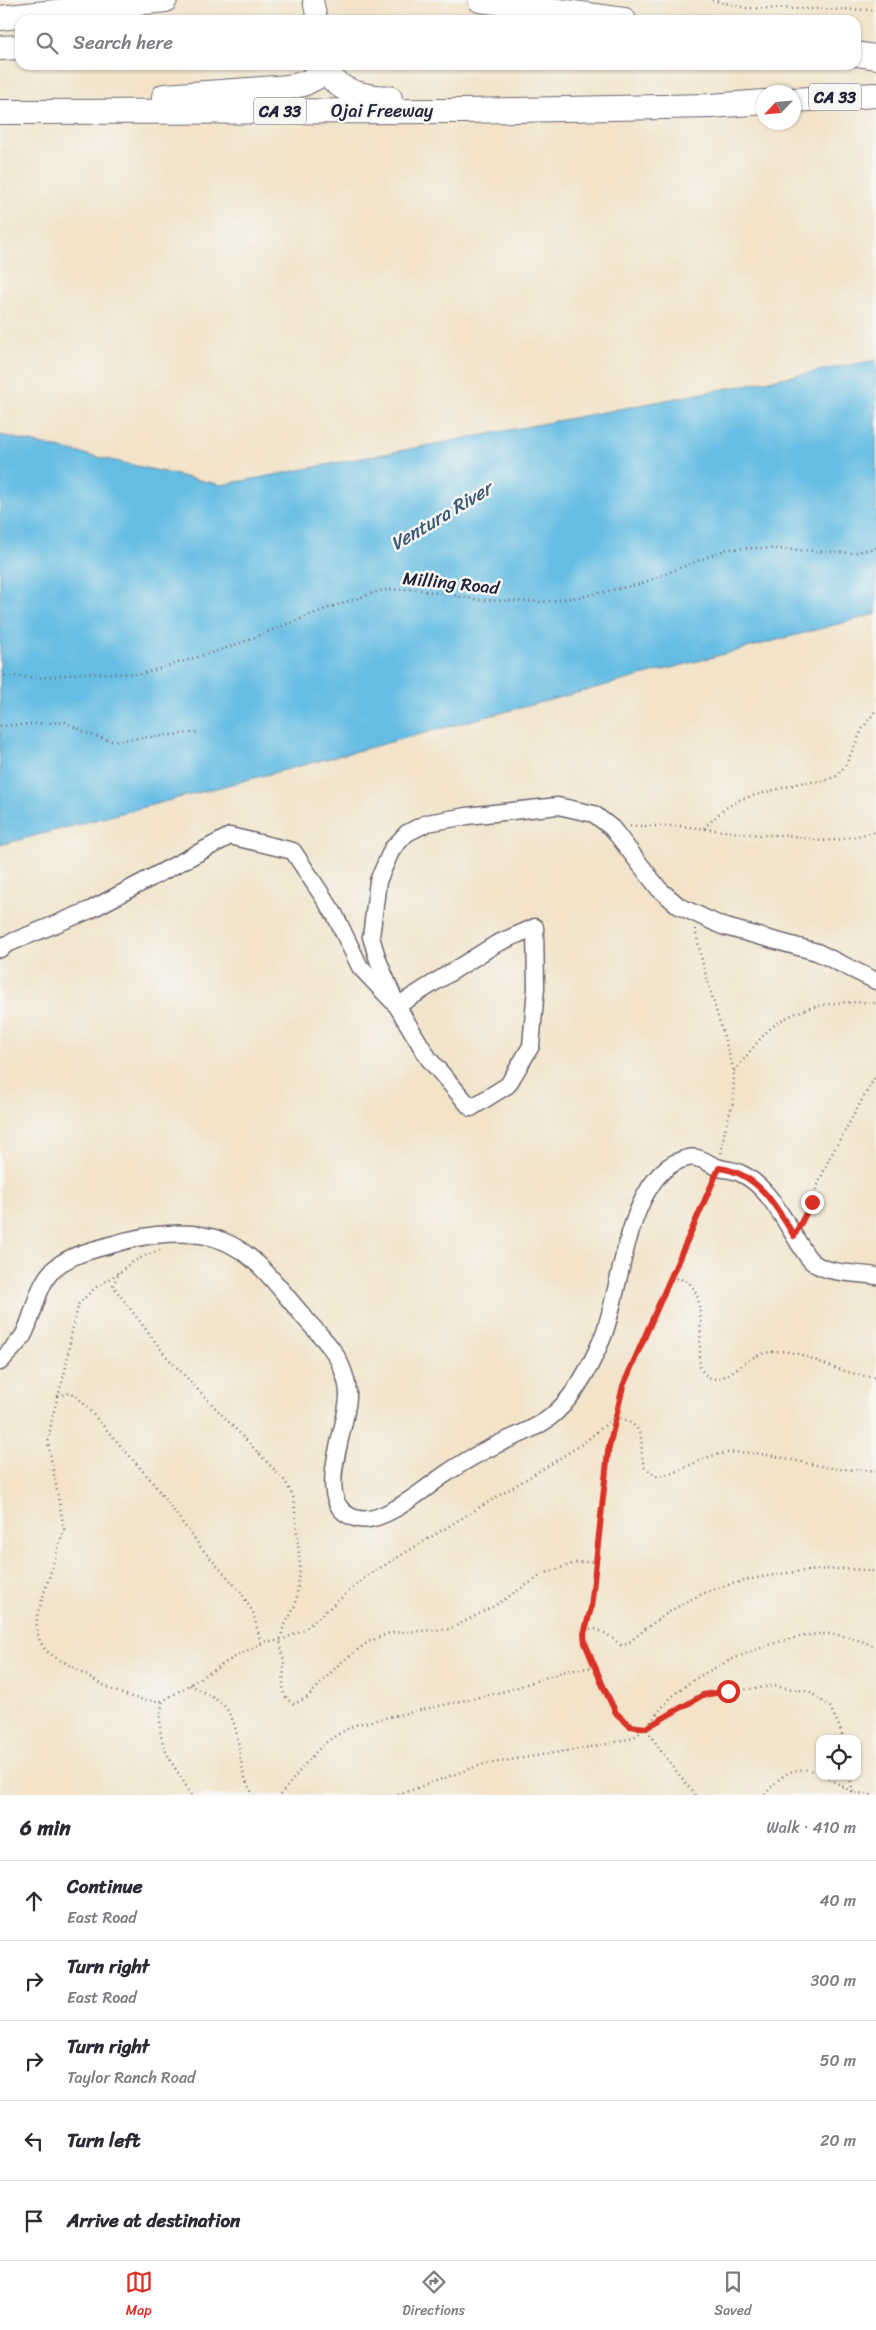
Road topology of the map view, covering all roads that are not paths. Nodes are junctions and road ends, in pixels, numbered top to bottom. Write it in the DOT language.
graph roads {
  1 [pos="165,0"];
  2 [pos="313,0"];
  3 [pos="480,0"];
  4 [pos="28,15"];
  5 [pos="316,15"];
  6 [pos="588,15"];
  7 [pos="15,16"];
  8 [pos="0,18"];
  9 [pos="15,47"];
  10 [pos="0,48"];
  11 [pos="861,56"];
  12 [pos="876,57"];
  13 [pos="323,70"];
  14 [pos="327,70"];
  15 [pos="876,95"];
  16 [pos="801,100"];
  17 [pos="756,103"];
  18 [pos="98,111"];
  19 [pos="462,111"];
  20 [pos="0,112"];
  21 [pos="0,949"];
  22 [pos="876,982"];
  23 [pos="397,1006"];
  24 [pos="876,1276"];
  25 [pos="0,1362"];
  1 -- 4 [label="highway"];
  2 -- 5 [label="main road"];
  3 -- 6 [label="highway"];
  7 -- 8 [label="highway"];
  9 -- 10 [label="highway"];
  11 -- 12 [label="highway"];
  13 -- 18 [label="highway"];
  14 -- 19 [label="highway"];
  15 -- 16 [label="highway, CA 33"];
  17 -- 19 [label="highway, Ojai Freeway / CA 33"];
  18 -- 19 [label="highway, Ojai Freeway / CA 33"];
  18 -- 20 [label="highway, Ojai Freeway / CA 33"];
  21 -- 23 [label="street"];
  22 -- 23 [label="street"];
  23 -- 23 [label="street"];
  24 -- 25 [label="street"];
}
